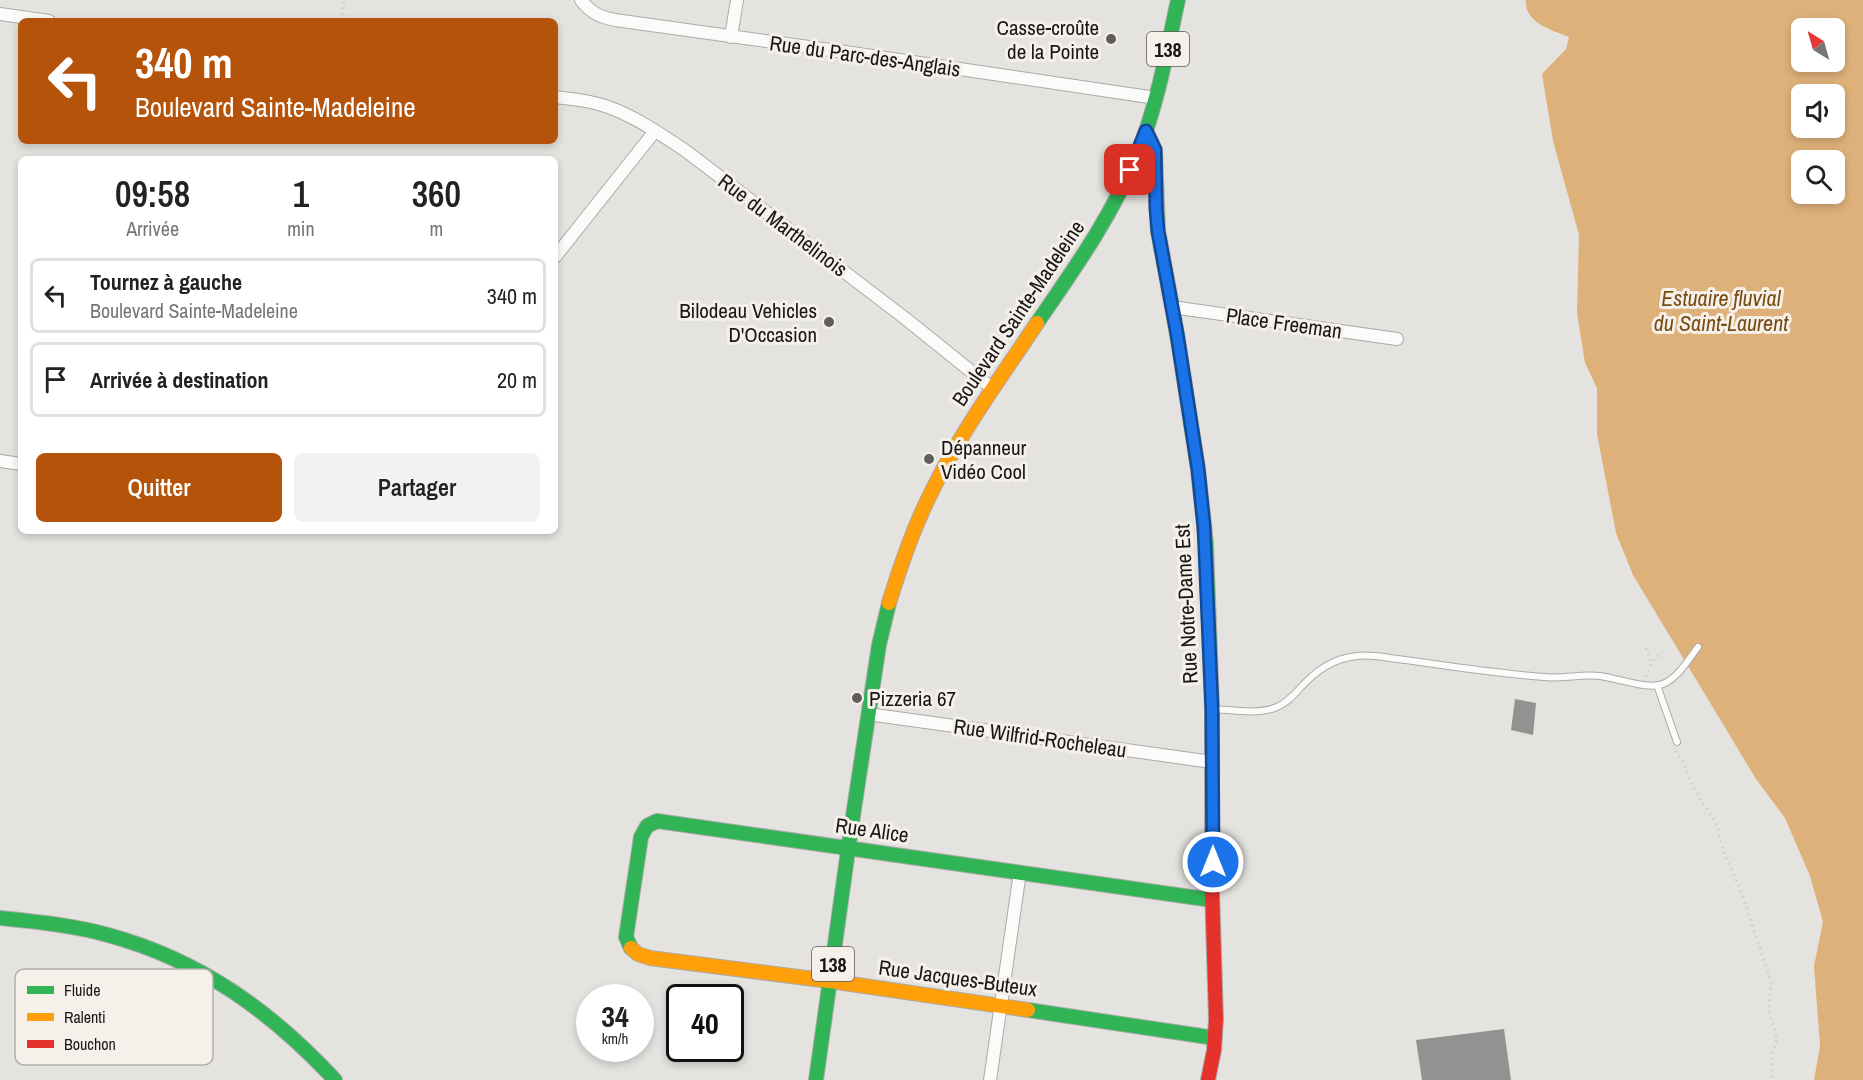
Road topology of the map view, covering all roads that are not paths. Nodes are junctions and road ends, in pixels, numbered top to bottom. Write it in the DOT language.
graph roads {
  1 [pos="581,0"];
  2 [pos="736,0"];
  3 [pos="1178,0"];
  4 [pos="0,14"];
  5 [pos="28,18"];
  6 [pos="731,37"];
  7 [pos="558,97"];
  8 [pos="1156,98"];
  9 [pos="655,131"];
  10 [pos="1146,131"];
  11 [pos="558,253"];
  12 [pos="1172,307"];
  13 [pos="1397,339"];
  14 [pos="993,389"];
  15 [pos="0,461"];
  16 [pos="18,464"];
  17 [pos="1698,647"];
  18 [pos="1657,685"];
  19 [pos="1212,709"];
  20 [pos="868,714"];
  21 [pos="1676,740"];
  22 [pos="1212,762"];
  23 [pos="849,848"];
  24 [pos="1020,872"];
  25 [pos="1212,900"];
  26 [pos="0,918"];
  27 [pos="628,945"];
  28 [pos="194,969"];
  29 [pos="213,980"];
  30 [pos="830,981"];
  31 [pos="1001,1005"];
  32 [pos="1215,1038"];
  33 [pos="335,1080"];
  34 [pos="816,1080"];
  35 [pos="990,1080"];
  36 [pos="1208,1080"];
  1 -- 6 [label="street, Rue du Parc-des-Anglais"];
  2 -- 6 [label="street"];
  3 -- 8 [label="street, 138"];
  4 -- 5 [label="street"];
  6 -- 8 [label="street, Rue du Parc-des-Anglais"];
  7 -- 9 [label="street, Rue du Marthelinois"];
  8 -- 10 [label="street, Boulevard Sainte-Madeleine / 138"];
  9 -- 11 [label="street"];
  9 -- 14 [label="street, Rue du Marthelinois"];
  10 -- 12 [label="street, Rue Notre-Dame Est"];
  10 -- 14 [label="street, Boulevard Sainte-Madeleine / 138"];
  12 -- 13 [label="street, Place Freeman"];
  12 -- 19 [label="street, Rue Notre-Dame Est"];
  14 -- 20 [label="street, Boulevard Sainte-Madeleine / 138"];
  15 -- 16 [label="street"];
  17 -- 18 [label="lane"];
  18 -- 19 [label="lane"];
  18 -- 21 [label="lane"];
  19 -- 22 [label="street, Rue Notre-Dame Est"];
  20 -- 22 [label="street, Rue Wilfrid-Rocheleau"];
  20 -- 23 [label="street, Boulevard Sainte-Madeleine / 138"];
  22 -- 25 [label="street, Rue Notre-Dame Est"];
  23 -- 24 [label="street, Rue Alice"];
  23 -- 27 [label="street, Rue Alice"];
  23 -- 30 [label="street, Boulevard Sainte-Madeleine / 138"];
  24 -- 25 [label="street, Rue Alice"];
  24 -- 31 [label="street"];
  25 -- 32 [label="street, Rue Notre-Dame Est"];
  26 -- 28 [label="street"];
  27 -- 30 [label="street, Rue Jacques-Buteux"];
  29 -- 33 [label="street"];
  30 -- 31 [label="street, Rue Jacques-Buteux"];
  30 -- 34 [label="street, Boulevard Sainte-Madeleine / 138"];
  31 -- 32 [label="street, Rue Jacques-Buteux"];
  31 -- 35 [label="street"];
  32 -- 36 [label="street, Rue Notre-Dame Est"];
}
